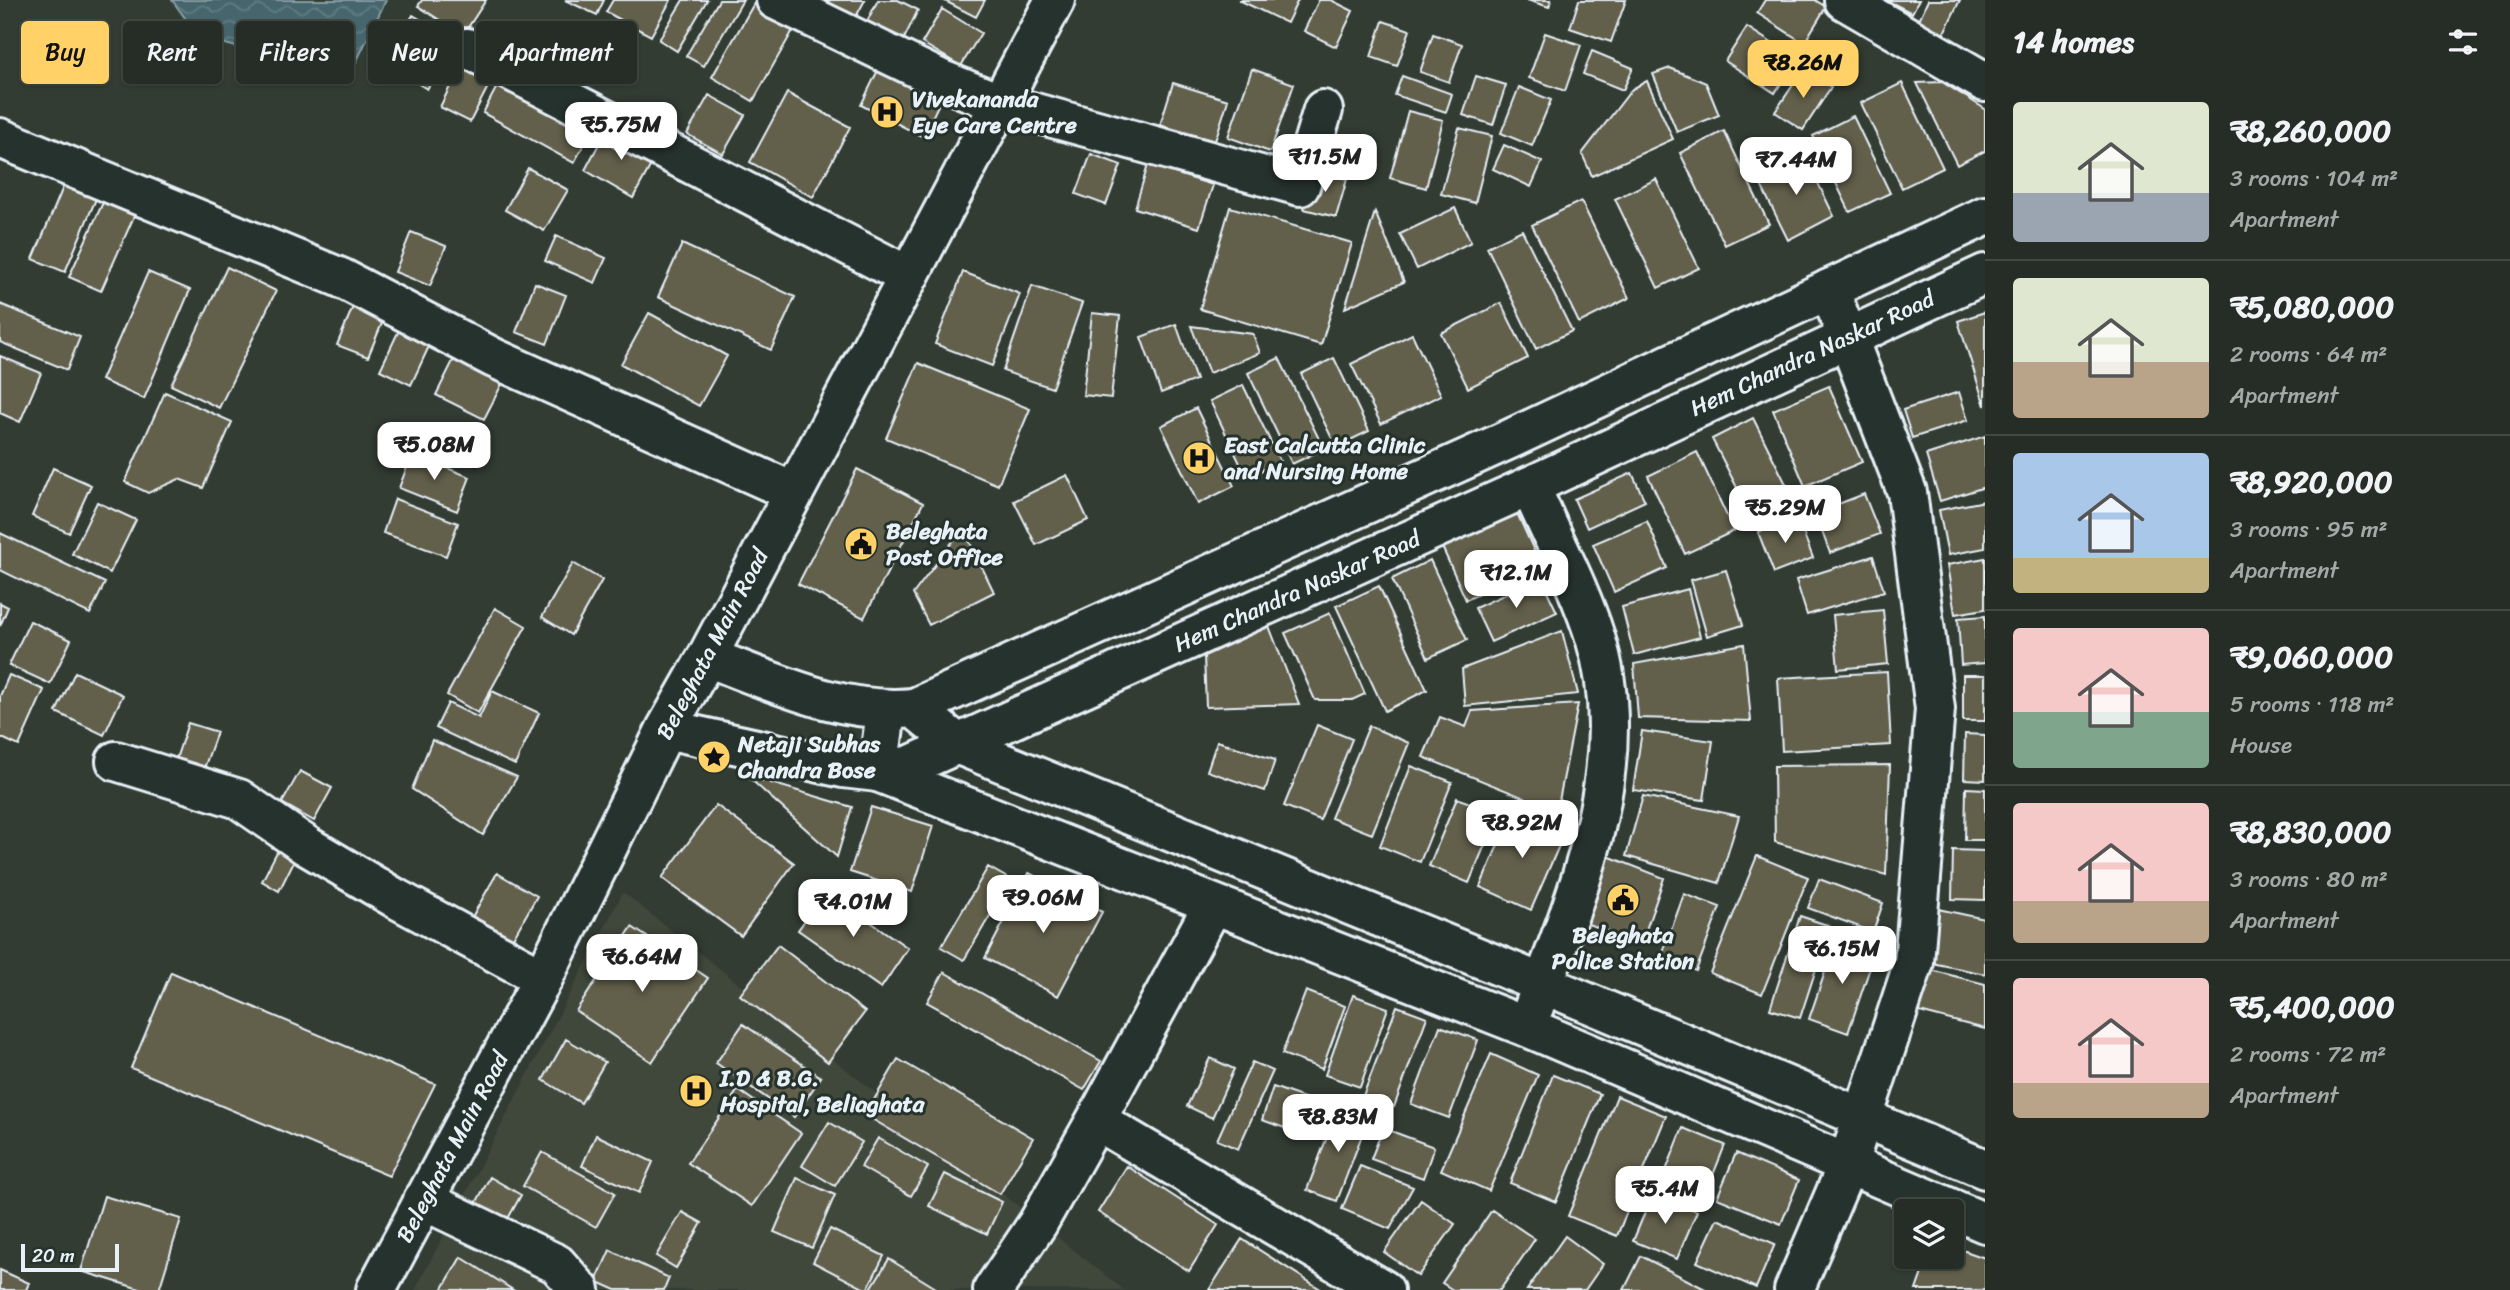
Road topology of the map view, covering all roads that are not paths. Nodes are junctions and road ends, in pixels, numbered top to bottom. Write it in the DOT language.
graph roads {
  1 [pos="776,0"];
  2 [pos="1055,0"];
  3 [pos="1844,0"];
  4 [pos="467,48"];
  5 [pos="1985,82"];
  6 [pos="999,103"];
  7 [pos="1323,110"];
  8 [pos="4,151"];
  9 [pos="1985,216"];
  10 [pos="1985,274"];
  11 [pos="908,276"];
  12 [pos="1829,289"];
  13 [pos="1849,335"];
  14 [pos="1530,485"];
  15 [pos="793,492"];
  16 [pos="707,657"];
  17 [pos="900,709"];
  18 [pos="666,729"];
  19 [pos="959,745"];
  20 [pos="116,761"];
  21 [pos="878,772"];
  22 [pos="1213,905"];
  23 [pos="543,978"];
  24 [pos="1543,984"];
  25 [pos="1527,1027"];
  26 [pos="1862,1118"];
  27 [pos="1096,1120"];
  28 [pos="1847,1166"];
  29 [pos="1985,1170"];
  30 [pos="423,1200"];
  31 [pos="1985,1223"];
  32 [pos="376,1290"];
  33 [pos="580,1290"];
  34 [pos="993,1290"];
  35 [pos="1384,1290"];
  36 [pos="1794,1290"];
  1 -- 6 [label="street"];
  2 -- 6 [label="street, Beleghata Main Road"];
  3 -- 5 [label="street"];
  4 -- 11 [label="street"];
  6 -- 7 [label="street"];
  6 -- 11 [label="street, Beleghata Main Road"];
  8 -- 15 [label="street"];
  9 -- 12 [label="street"];
  10 -- 13 [label="street, Hem Chandra Naskar Road"];
  11 -- 15 [label="street, Beleghata Main Road"];
  12 -- 13 [label="street"];
  12 -- 17 [label="street"];
  13 -- 14 [label="street, Hem Chandra Naskar Road"];
  13 -- 26 [label="street"];
  14 -- 19 [label="street, Hem Chandra Naskar Road"];
  14 -- 24 [label="street"];
  15 -- 16 [label="street, Beleghata Main Road"];
  16 -- 17 [label="street"];
  16 -- 18 [label="street, Beleghata Main Road"];
  17 -- 19 [label="street"];
  17 -- 21 [label="street"];
  18 -- 21 [label="street, Hem Chandra Naskar Road"];
  18 -- 23 [label="street, Beleghata Main Road"];
  19 -- 21 [label="street, Hem Chandra Naskar Road"];
  19 -- 24 [label="street"];
  20 -- 23 [label="street"];
  21 -- 22 [label="street"];
  22 -- 25 [label="street"];
  22 -- 27 [label="street"];
  23 -- 30 [label="street, Beleghata Main Road"];
  24 -- 25 [label="street"];
  24 -- 26 [label="street"];
  25 -- 28 [label="street"];
  26 -- 28 [label="street"];
  26 -- 29 [label="street"];
  27 -- 34 [label="street"];
  27 -- 35 [label="street"];
  28 -- 31 [label="street"];
  28 -- 36 [label="street"];
  30 -- 32 [label="street, Beleghata Main Road"];
  30 -- 33 [label="street"];
}
